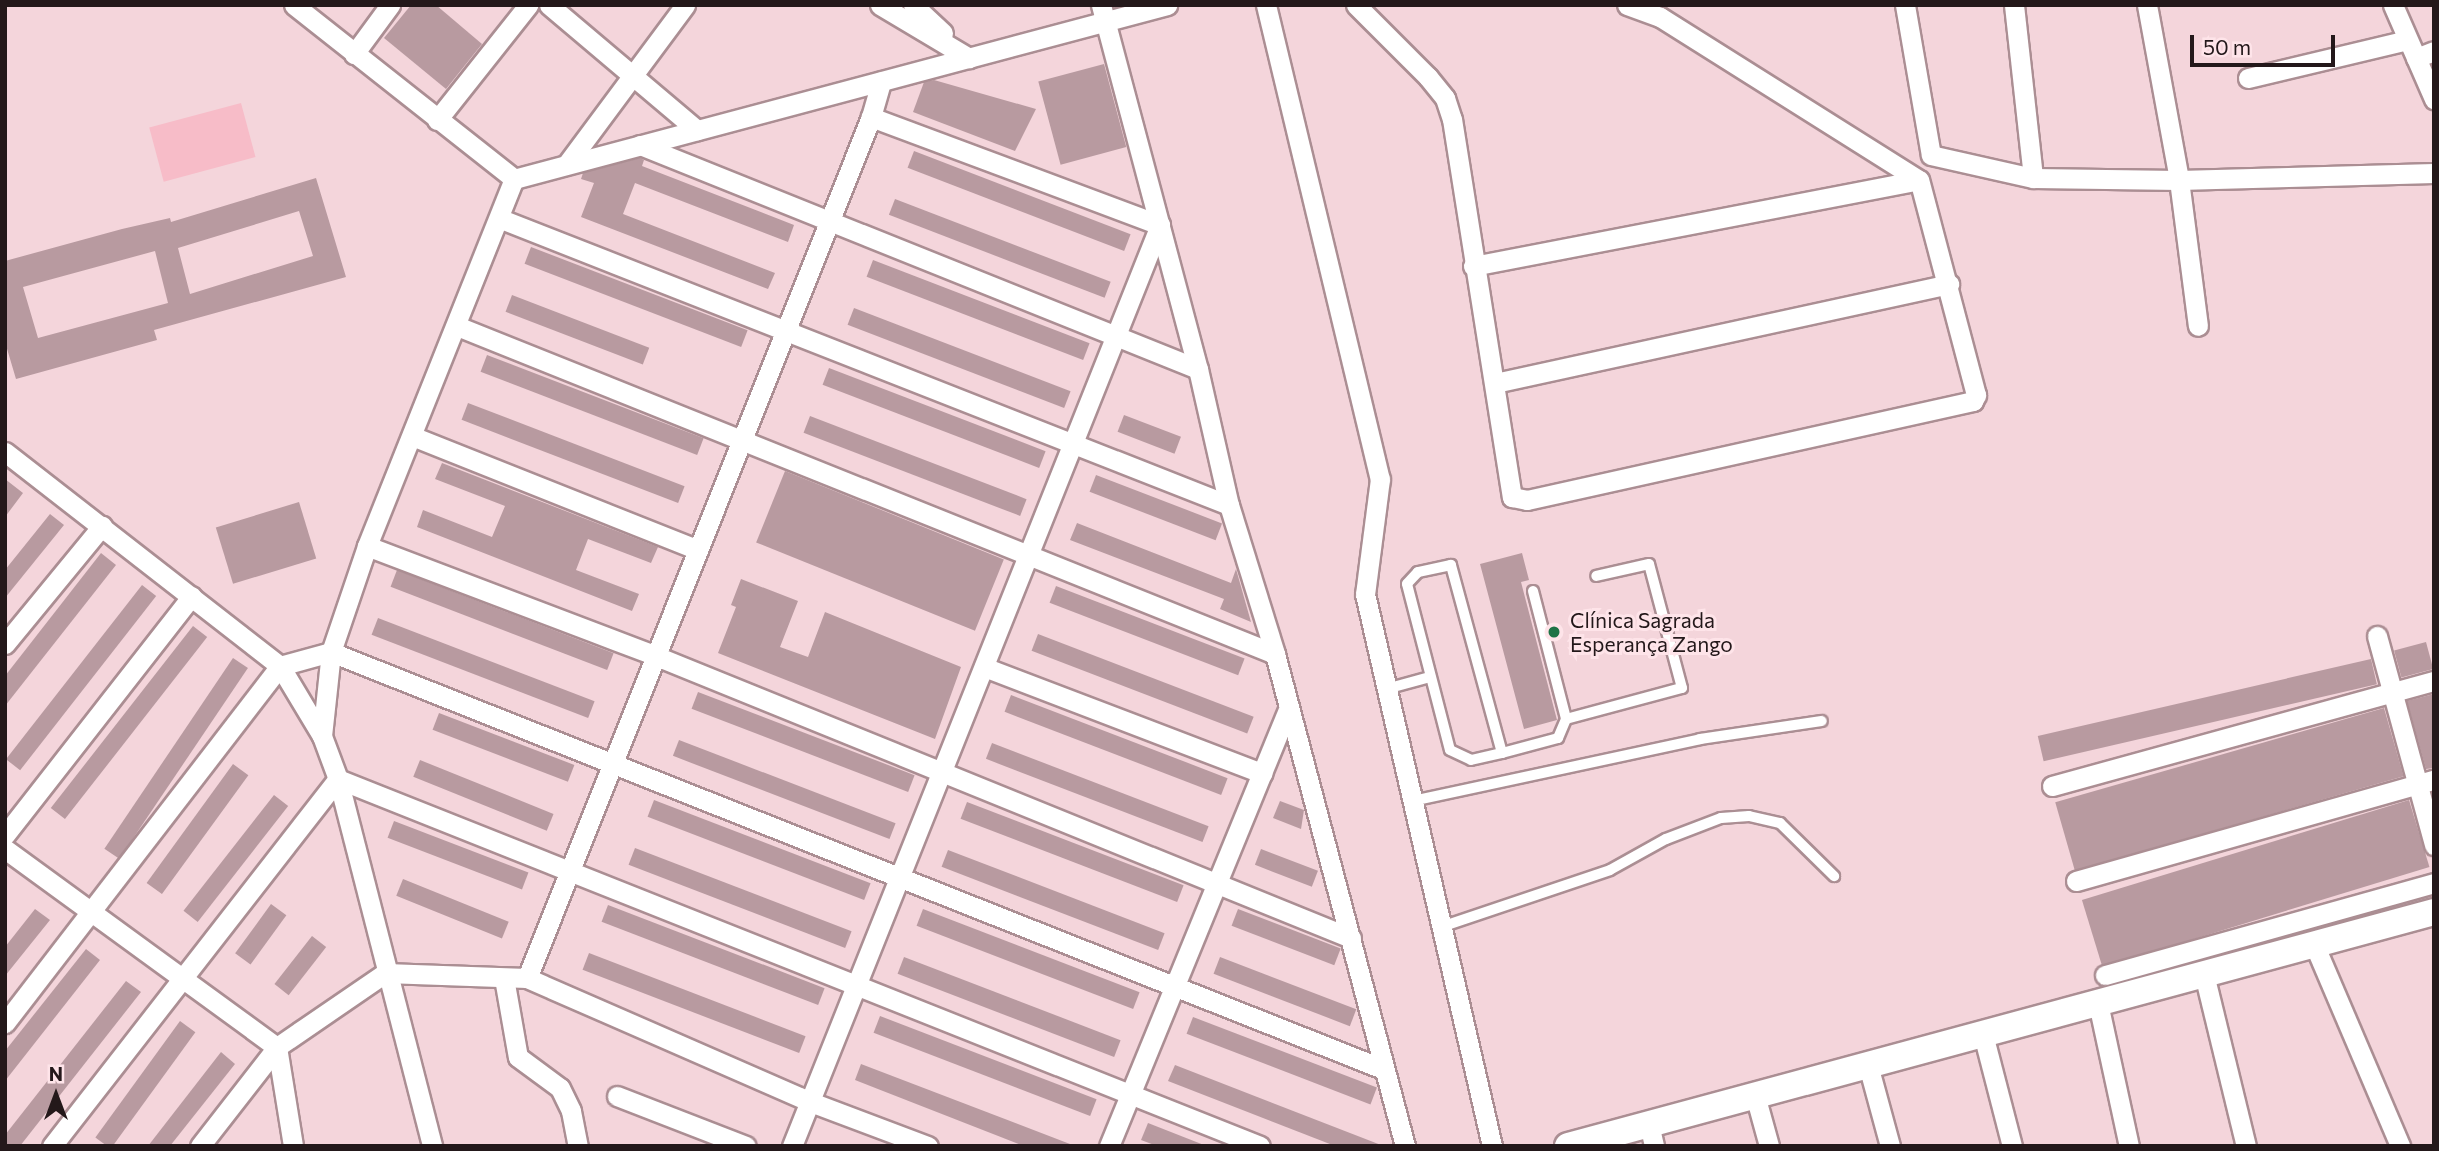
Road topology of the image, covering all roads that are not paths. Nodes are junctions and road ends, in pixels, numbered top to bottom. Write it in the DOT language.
graph roads {
  1 [pos="293,5"];
  2 [pos="390,5"];
  3 [pos="528,5"];
  4 [pos="549,5"];
  5 [pos="685,5"];
  6 [pos="880,5"];
  7 [pos="913,5"];
  8 [pos="1167,5"];
  9 [pos="1266,5"];
  10 [pos="1356,5"];
  11 [pos="1627,5"];
  12 [pos="1905,5"];
  13 [pos="2014,5"];
  14 [pos="2147,5"];
  15 [pos="2393,5"];
  16 [pos="1103,13"];
  17 [pos="2408,40"];
  18 [pos="354,54"];
  19 [pos="2425,54"];
  20 [pos="969,58"];
  21 [pos="632,72"];
  22 [pos="2248,78"];
  23 [pos="881,81"];
  24 [pos="2434,99"];
  25 [pos="871,117"];
  26 [pos="437,120"];
  27 [pos="697,130"];
  28 [pos="640,145"];
  29 [pos="567,164"];
  30 [pos="2434,173"];
  31 [pos="2033,178"];
  32 [pos="514,179"];
  33 [pos="1919,180"];
  34 [pos="2179,180"];
  35 [pos="501,219"];
  36 [pos="829,222"];
  37 [pos="1160,225"];
  38 [pos="1473,266"];
  39 [pos="1949,284"];
  40 [pos="457,326"];
  41 [pos="2198,326"];
  42 [pos="785,331"];
  43 [pos="1116,336"];
  44 [pos="1198,369"];
  45 [pos="1495,383"];
  46 [pos="412,436"];
  47 [pos="742,440"];
  48 [pos="1073,444"];
  49 [pos="6,455"];
  50 [pos="1229,505"];
  51 [pos="102,526"];
  52 [pos="367,546"];
  53 [pos="698,550"];
  54 [pos="1026,554"];
  55 [pos="1596,576"];
  56 [pos="1533,591"];
  57 [pos="192,596"];
  58 [pos="2377,636"];
  59 [pos="5,644"];
  60 [pos="331,652"];
  61 [pos="1275,654"];
  62 [pos="656,656"];
  63 [pos="280,666"];
  64 [pos="984,667"];
  65 [pos="1430,677"];
  66 [pos="2434,681"];
  67 [pos="1385,689"];
  68 [pos="2391,693"];
  69 [pos="1289,707"];
  70 [pos="1566,719"];
  71 [pos="1822,721"];
  72 [pos="323,736"];
  73 [pos="1502,752"];
  74 [pos="613,763"];
  75 [pos="943,770"];
  76 [pos="1262,773"];
  77 [pos="338,779"];
  78 [pos="2425,782"];
  79 [pos="2052,786"];
  80 [pos="1412,801"];
  81 [pos="5,835"];
  82 [pos="2434,845"];
  83 [pos="5,849"];
  84 [pos="570,871"];
  85 [pos="899,874"];
  86 [pos="1834,876"];
  87 [pos="2076,881"];
  88 [pos="1217,883"];
  89 [pos="2434,883"];
  90 [pos="2434,912"];
  91 [pos="93,913"];
  92 [pos="1441,927"];
  93 [pos="1351,938"];
  94 [pos="2314,944"];
  95 [pos="385,973"];
  96 [pos="2204,974"];
  97 [pos="2105,975"];
  98 [pos="183,978"];
  99 [pos="504,978"];
  100 [pos="527,978"];
  101 [pos="855,985"];
  102 [pos="1174,988"];
  103 [pos="2098,1003"];
  104 [pos="5,1023"];
  105 [pos="1983,1034"];
  106 [pos="277,1047"];
  107 [pos="1868,1065"];
  108 [pos="1383,1069"];
  109 [pos="1130,1094"];
  110 [pos="1755,1095"];
  111 [pos="617,1096"];
  112 [pos="808,1101"];
  113 [pos="1652,1135"];
  114 [pos="52,1146"];
  115 [pos="200,1146"];
  116 [pos="293,1146"];
  117 [pos="432,1146"];
  118 [pos="578,1146"];
  119 [pos="746,1146"];
  120 [pos="792,1146"];
  121 [pos="928,1146"];
  122 [pos="1109,1146"];
  123 [pos="1260,1146"];
  124 [pos="1405,1146"];
  125 [pos="1492,1146"];
  126 [pos="1568,1146"];
  127 [pos="1769,1146"];
  128 [pos="1890,1146"];
  129 [pos="2012,1146"];
  130 [pos="2129,1146"];
  131 [pos="2246,1146"];
  132 [pos="2400,1146"];
  1 -- 18 [label="street"];
  2 -- 18 [label="street"];
  3 -- 26 [label="street"];
  4 -- 21 [label="street"];
  5 -- 21 [label="street"];
  6 -- 20 [label="street"];
  7 -- 20 [label="street"];
  8 -- 16 [label="street"];
  9 -- 67 [label="street"];
  10 -- 38 [label="street"];
  11 -- 33 [label="street"];
  12 -- 31 [label="street"];
  13 -- 31 [label="street"];
  14 -- 34 [label="street"];
  15 -- 17 [label="street"];
  16 -- 20 [label="street"];
  16 -- 37 [label="street"];
  17 -- 19 [label="street"];
  17 -- 22 [label="street"];
  18 -- 26 [label="street"];
  19 -- 24 [label="street"];
  20 -- 23 [label="street"];
  21 -- 27 [label="street"];
  21 -- 29 [label="street"];
  23 -- 25 [label="street"];
  23 -- 27 [label="street"];
  25 -- 36 [label="street"];
  25 -- 37 [label="street"];
  26 -- 32 [label="street"];
  27 -- 28 [label="street"];
  28 -- 29 [label="street"];
  28 -- 36 [label="street"];
  29 -- 32 [label="street"];
  30 -- 34 [label="street"];
  31 -- 34 [label="street"];
  32 -- 35 [label="street"];
  33 -- 38 [label="street"];
  33 -- 39 [label="street"];
  34 -- 41 [label="street"];
  35 -- 40 [label="street"];
  35 -- 42 [label="street"];
  36 -- 42 [label="street"];
  36 -- 43 [label="street"];
  37 -- 43 [label="street"];
  37 -- 44 [label="street"];
  38 -- 45 [label="street"];
  39 -- 45 [label="street"];
  39 -- 45 [label="street"];
  40 -- 46 [label="street"];
  40 -- 47 [label="street"];
  42 -- 47 [label="street"];
  42 -- 48 [label="street"];
  43 -- 44 [label="street"];
  43 -- 48 [label="street"];
  44 -- 50 [label="street"];
  46 -- 52 [label="street"];
  46 -- 53 [label="street"];
  47 -- 53 [label="street"];
  47 -- 54 [label="street"];
  48 -- 50 [label="street"];
  48 -- 54 [label="street"];
  49 -- 51 [label="street"];
  50 -- 61 [label="street"];
  51 -- 57 [label="street"];
  51 -- 59 [label="street"];
  52 -- 60 [label="street"];
  52 -- 62 [label="street"];
  53 -- 62 [label="street"];
  54 -- 61 [label="street"];
  54 -- 64 [label="street"];
  55 -- 70 [label="lane"];
  56 -- 70 [label="lane"];
  57 -- 63 [label="street"];
  57 -- 81 [label="street"];
  58 -- 68 [label="street"];
  60 -- 63 [label="street"];
  60 -- 72 [label="street"];
  60 -- 74 [label="street"];
  61 -- 69 [label="street"];
  62 -- 74 [label="street"];
  62 -- 75 [label="street"];
  63 -- 72 [label="street"];
  63 -- 91 [label="street"];
  64 -- 75 [label="street"];
  64 -- 76 [label="street"];
  65 -- 67 [label="lane"];
  65 -- 73 [label="lane"];
  65 -- 73 [label="lane"];
  66 -- 68 [label="street"];
  67 -- 80 [label="street"];
  68 -- 78 [label="street"];
  68 -- 79 [label="street"];
  69 -- 76 [label="street"];
  69 -- 93 [label="street"];
  70 -- 73 [label="lane"];
  71 -- 80 [label="lane"];
  72 -- 77 [label="street"];
  74 -- 84 [label="street"];
  74 -- 85 [label="street"];
  75 -- 85 [label="street"];
  75 -- 88 [label="street"];
  76 -- 88 [label="street"];
  77 -- 84 [label="street"];
  77 -- 95 [label="street"];
  77 -- 98 [label="street"];
  78 -- 82 [label="street"];
  78 -- 87 [label="street"];
  80 -- 92 [label="street"];
  83 -- 91 [label="street"];
  84 -- 100 [label="street"];
  84 -- 101 [label="street"];
  85 -- 101 [label="street"];
  85 -- 102 [label="street"];
  86 -- 92 [label="lane"];
  88 -- 93 [label="street"];
  88 -- 102 [label="street"];
  89 -- 97 [label="street"];
  90 -- 94 [label="street"];
  91 -- 98 [label="street"];
  91 -- 104 [label="street"];
  92 -- 125 [label="street"];
  93 -- 108 [label="street"];
  94 -- 96 [label="street"];
  94 -- 132 [label="street"];
  95 -- 99 [label="street"];
  95 -- 106 [label="street"];
  95 -- 117 [label="street"];
  96 -- 103 [label="street"];
  96 -- 131 [label="street"];
  98 -- 106 [label="street"];
  98 -- 114 [label="street"];
  99 -- 100 [label="street"];
  99 -- 118 [label="street"];
  100 -- 112 [label="street"];
  101 -- 109 [label="street"];
  101 -- 112 [label="street"];
  102 -- 108 [label="street"];
  102 -- 109 [label="street"];
  103 -- 105 [label="street"];
  103 -- 130 [label="street"];
  105 -- 107 [label="street"];
  105 -- 129 [label="street"];
  106 -- 115 [label="street"];
  106 -- 116 [label="street"];
  107 -- 110 [label="street"];
  107 -- 128 [label="street"];
  108 -- 124 [label="street"];
  109 -- 122 [label="street"];
  109 -- 123 [label="street"];
  110 -- 113 [label="street"];
  110 -- 127 [label="street"];
  111 -- 119 [label="street"];
  112 -- 120 [label="street"];
  112 -- 121 [label="street"];
  113 -- 126 [label="street"];
}
